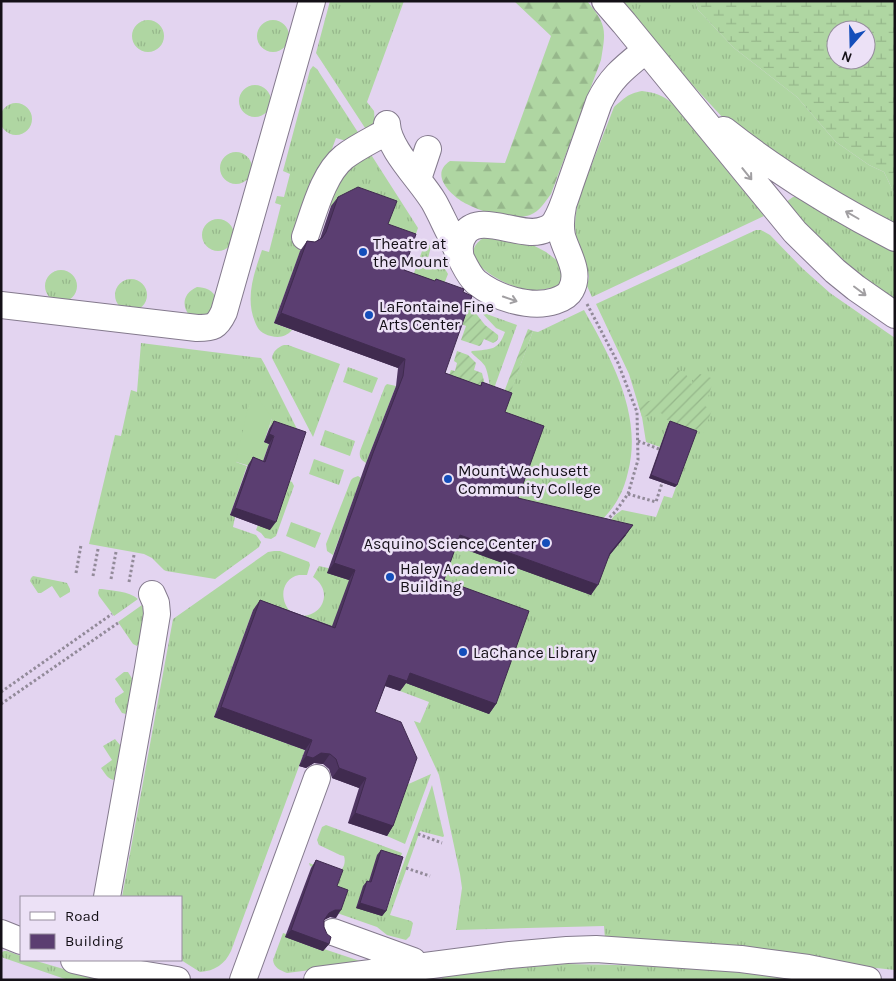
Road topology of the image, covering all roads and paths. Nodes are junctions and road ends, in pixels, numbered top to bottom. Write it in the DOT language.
graph roads {
  1 [pos="312,1"];
  2 [pos="605,1"];
  3 [pos="646,50"];
  4 [pos="683,96"];
  5 [pos="428,149"];
  6 [pos="418,179"];
  7 [pos="434,202"];
  8 [pos="563,206"];
  9 [pos="478,225"];
  10 [pos="524,232"];
  11 [pos="305,237"];
  12 [pos="895,238"];
  13 [pos="461,259"];
  14 [pos="574,267"];
  15 [pos="587,304"];
  16 [pos="1,305"];
  17 [pos="895,315"];
  18 [pos="638,441"];
  19 [pos="659,449"];
  20 [pos="662,483"];
  21 [pos="628,494"];
  22 [pos="604,523"];
  23 [pos="81,545"];
  24 [pos="98,548"];
  25 [pos="116,552"];
  26 [pos="134,555"];
  27 [pos="76,573"];
  28 [pos="93,576"];
  29 [pos="110,579"];
  30 [pos="129,582"];
  31 [pos="152,594"];
  32 [pos="112,614"];
  33 [pos="118,624"];
  34 [pos="1,692"];
  35 [pos="1,704"];
  36 [pos="317,778"];
  37 [pos="418,834"];
  38 [pos="442,843"];
  39 [pos="406,868"];
  40 [pos="430,876"];
  41 [pos="107,896"];
  42 [pos="1,932"];
  43 [pos="333,932"];
  44 [pos="20,941"];
  45 [pos="414,957"];
  46 [pos="88,962"];
  47 [pos="176,980"];
  48 [pos="243,980"];
  49 [pos="317,980"];
  50 [pos="868,980"];
  1 -- 16 [label="lane"];
  2 -- 3 [label="lane"];
  3 -- 4 [label="lane"];
  3 -- 8 [label="lane"];
  12 -- 4 [label="lane, one-way"];
  4 -- 17 [label="lane, one-way"];
  5 -- 6 [label="lane"];
  6 -- 7 [label="lane"];
  6 -- 11 [label="lane"];
  7 -- 9 [label="lane"];
  7 -- 13 [label="lane"];
  8 -- 10 [label="lane"];
  8 -- 14 [label="lane"];
  9 -- 10 [label="lane"];
  9 -- 13 [label="lane"];
  10 -- 14 [label="lane"];
  13 -- 14 [label="lane, one-way"];
  15 -- 18 [label="path"];
  18 -- 19 [label="path"];
  18 -- 21 [label="path"];
  20 -- 21 [label="path"];
  21 -- 22 [label="path"];
  23 -- 27 [label="path"];
  24 -- 28 [label="path"];
  25 -- 29 [label="path"];
  26 -- 30 [label="path"];
  31 -- 41 [label="lane"];
  32 -- 34 [label="path"];
  33 -- 35 [label="path"];
  36 -- 48 [label="lane"];
  37 -- 38 [label="path"];
  39 -- 40 [label="path"];
  42 -- 44 [label="lane"];
  43 -- 45 [label="lane"];
  45 -- 49 [label="lane"];
  45 -- 50 [label="lane"];
  46 -- 47 [label="lane"];
}
